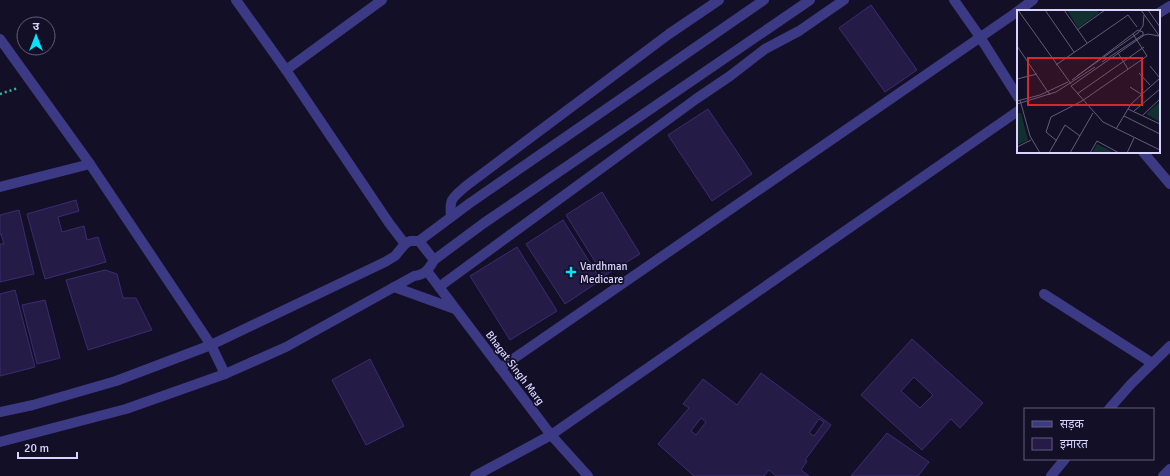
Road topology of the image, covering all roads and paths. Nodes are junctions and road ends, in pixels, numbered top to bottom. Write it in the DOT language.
graph roads {
  1 [pos="236,0"];
  2 [pos="382,0"];
  3 [pos="719,0"];
  4 [pos="764,0"];
  5 [pos="810,0"];
  6 [pos="844,0"];
  7 [pos="954,0"];
  8 [pos="1032,0"];
  9 [pos="1170,6"];
  10 [pos="1018,10"];
  11 [pos="1017,11"];
  12 [pos="1160,12"];
  13 [pos="980,37"];
  14 [pos="0,39"];
  15 [pos="286,70"];
  16 [pos="1017,95"];
  17 [pos="1017,112"];
  18 [pos="1144,153"];
  19 [pos="90,164"];
  20 [pos="1170,184"];
  21 [pos="0,187"];
  22 [pos="451,218"];
  23 [pos="420,241"];
  24 [pos="405,244"];
  25 [pos="434,260"];
  26 [pos="427,271"];
  27 [pos="394,287"];
  28 [pos="439,287"];
  29 [pos="1044,294"];
  30 [pos="455,309"];
  31 [pos="211,345"];
  32 [pos="1170,346"];
  33 [pos="1152,363"];
  34 [pos="500,368"];
  35 [pos="225,374"];
  36 [pos="1110,408"];
  37 [pos="0,412"];
  38 [pos="551,435"];
  39 [pos="0,442"];
  40 [pos="1064,460"];
  41 [pos="1170,469"];
  42 [pos="475,476"];
  43 [pos="588,476"];
  44 [pos="1051,476"];
  45 [pos="1163,476"];
  1 -- 15 [label="street"];
  2 -- 15 [label="street"];
  3 -- 22 [label="street"];
  4 -- 22 [label="street"];
  5 -- 25 [label="street"];
  6 -- 28 [label="street"];
  7 -- 13 [label="street"];
  8 -- 10 [label="street"];
  9 -- 12 [label="street"];
  11 -- 13 [label="street"];
  13 -- 16 [label="street"];
  13 -- 34 [label="street"];
  14 -- 19 [label="street"];
  15 -- 24 [label="street"];
  17 -- 38 [label="street"];
  18 -- 20 [label="street"];
  19 -- 21 [label="street"];
  19 -- 31 [label="street"];
  22 -- 23 [label="street"];
  23 -- 24 [label="street"];
  23 -- 25 [label="street"];
  24 -- 31 [label="street"];
  25 -- 26 [label="street"];
  26 -- 27 [label="street"];
  26 -- 28 [label="street, Bhagat Singh Marg"];
  27 -- 30 [label="street"];
  27 -- 35 [label="street"];
  28 -- 30 [label="street, Bhagat Singh Marg"];
  29 -- 33 [label="street"];
  30 -- 34 [label="street, Bhagat Singh Marg"];
  31 -- 35 [label="street"];
  31 -- 37 [label="street"];
  32 -- 33 [label="street"];
  33 -- 36 [label="street"];
  34 -- 38 [label="street, Bhagat Singh Marg"];
  35 -- 39 [label="street"];
  38 -- 42 [label="street"];
  38 -- 43 [label="street, Bhagat Singh Marg"];
  40 -- 44 [label="street"];
  41 -- 45 [label="street"];
}
